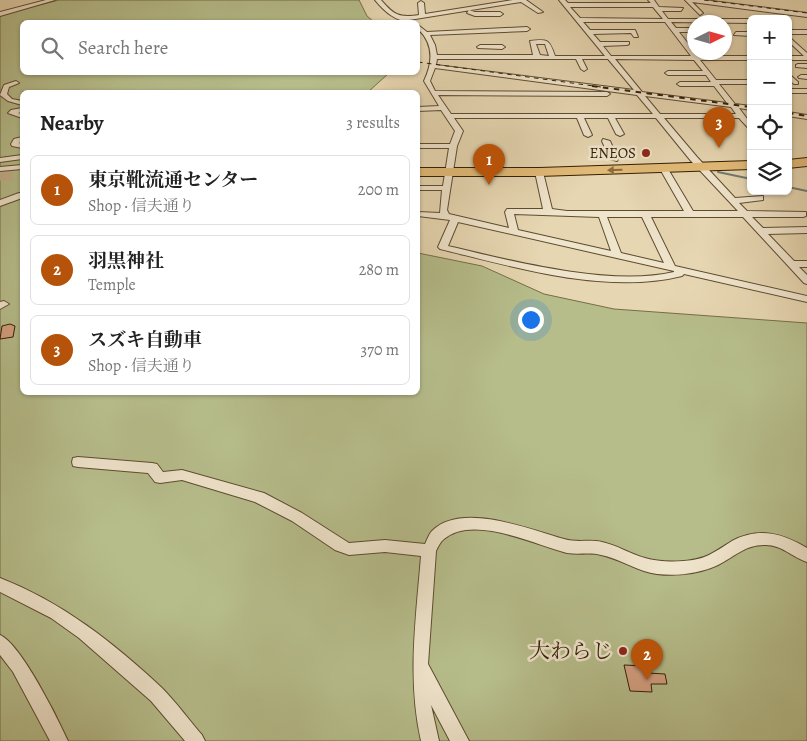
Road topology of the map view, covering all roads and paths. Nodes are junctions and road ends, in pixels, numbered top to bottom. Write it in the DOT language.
graph roads {
  1 [pos="52,0"];
  2 [pos="378,0"];
  3 [pos="523,0"];
  4 [pos="688,0"];
  5 [pos="692,0"];
  6 [pos="593,1"];
  7 [pos="564,2"];
  8 [pos="421,3"];
  9 [pos="655,5"];
  10 [pos="456,9"];
  11 [pos="681,10"];
  12 [pos="759,10"];
  13 [pos="540,12"];
  14 [pos="700,12"];
  15 [pos="726,12"];
  16 [pos="0,14"];
  17 [pos="500,14"];
  18 [pos="800,14"];
  19 [pos="764,15"];
  20 [pos="807,15"];
  21 [pos="422,16"];
  22 [pos="404,19"];
  23 [pos="579,20"];
  24 [pos="668,20"];
  25 [pos="807,20"];
  26 [pos="523,21"];
  27 [pos="735,21"];
  28 [pos="747,21"];
  29 [pos="503,29"];
  30 [pos="526,29"];
  31 [pos="475,30"];
  32 [pos="484,30"];
  33 [pos="687,31"];
  34 [pos="454,32"];
  35 [pos="588,32"];
  36 [pos="676,32"];
  37 [pos="792,32"];
  38 [pos="807,32"];
  39 [pos="687,33"];
  40 [pos="423,34"];
  41 [pos="736,34"];
  42 [pos="747,34"];
  43 [pos="530,35"];
  44 [pos="636,36"];
  45 [pos="477,40"];
  46 [pos="507,40"];
  47 [pos="486,41"];
  48 [pos="627,43"];
  49 [pos="598,44"];
  50 [pos="686,44"];
  51 [pos="794,44"];
  52 [pos="807,44"];
  53 [pos="490,47"];
  54 [pos="502,47"];
  55 [pos="480,48"];
  56 [pos="732,56"];
  57 [pos="493,57"];
  58 [pos="538,57"];
  59 [pos="553,57"];
  60 [pos="578,57"];
  61 [pos="610,57"];
  62 [pos="807,57"];
  63 [pos="687,58"];
  64 [pos="747,58"];
  65 [pos="792,58"];
  66 [pos="698,60"];
  67 [pos="435,61"];
  68 [pos="798,66"];
  69 [pos="807,66"];
  70 [pos="584,68"];
  71 [pos="668,73"];
  72 [pos="708,73"];
  73 [pos="792,79"];
  74 [pos="747,82"];
  75 [pos="16,83"];
  76 [pos="715,83"];
  77 [pos="796,83"];
  78 [pos="680,84"];
  79 [pos="634,86"];
  80 [pos="792,91"];
  81 [pos="807,91"];
  82 [pos="433,93"];
  83 [pos="641,94"];
  84 [pos="728,99"];
  85 [pos="20,102"];
  86 [pos="747,102"];
  87 [pos="732,106"];
  88 [pos="444,108"];
  89 [pos="747,108"];
  90 [pos="420,109"];
  91 [pos="792,109"];
  92 [pos="20,110"];
  93 [pos="807,111"];
  94 [pos="20,115"];
  95 [pos="792,115"];
  96 [pos="449,116"];
  97 [pos="580,116"];
  98 [pos="740,116"];
  99 [pos="611,117"];
  100 [pos="659,117"];
  101 [pos="807,117"];
  102 [pos="747,124"];
  103 [pos="620,134"];
  104 [pos="588,135"];
  105 [pos="606,141"];
  106 [pos="420,147"];
  107 [pos="807,155"];
  108 [pos="792,156"];
  109 [pos="20,157"];
  110 [pos="747,157"];
  111 [pos="451,159"];
  112 [pos="614,159"];
  113 [pos="0,160"];
  114 [pos="420,160"];
  115 [pos="807,162"];
  116 [pos="698,163"];
  117 [pos="792,164"];
  118 [pos="747,165"];
  119 [pos="20,167"];
  120 [pos="0,169"];
  121 [pos="664,169"];
  122 [pos="420,171"];
  123 [pos="539,172"];
  124 [pos="420,188"];
  125 [pos="446,188"];
  126 [pos="20,196"];
  127 [pos="760,198"];
  128 [pos="732,201"];
  129 [pos="0,203"];
  130 [pos="548,210"];
  131 [pos="806,213"];
  132 [pos="420,214"];
  133 [pos="602,214"];
  134 [pos="645,214"];
  135 [pos="690,214"];
  136 [pos="744,214"];
  137 [pos="450,217"];
  138 [pos="807,230"];
  139 [pos="760,231"];
  140 [pos="514,232"];
  141 [pos="617,255"];
  142 [pos="791,264"];
  143 [pos="807,264"];
  144 [pos="674,267"];
  145 [pos="807,281"];
  146 [pos="807,299"];
  147 [pos="776,302"];
  148 [pos="807,304"];
  149 [pos="78,462"];
  150 [pos="429,551"];
  151 [pos="807,556"];
  152 [pos="0,585"];
  153 [pos="0,643"];
  154 [pos="421,666"];
  155 [pos="59,741"];
  156 [pos="196,741"];
  157 [pos="430,741"];
  158 [pos="460,741"];
  1 -- 16 [label="street"];
  2 -- 22 [label="street"];
  3 -- 10 [label="street"];
  3 -- 13 [label="street"];
  4 -- 14 [label="street"];
  5 -- 12 [label="street"];
  6 -- 7 [label="street"];
  7 -- 9 [label="street"];
  7 -- 23 [label="street"];
  8 -- 21 [label="street"];
  9 -- 11 [label="street"];
  9 -- 24 [label="street"];
  10 -- 17 [label="street"];
  10 -- 21 [label="street"];
  12 -- 18 [label="street"];
  12 -- 19 [label="street"];
  15 -- 27 [label="street"];
  18 -- 20 [label="street"];
  18 -- 25 [label="street"];
  21 -- 22 [label="street"];
  23 -- 24 [label="street"];
  23 -- 35 [label="street"];
  24 -- 27 [label="street"];
  24 -- 36 [label="street"];
  26 -- 30 [label="street"];
  27 -- 28 [label="street"];
  29 -- 30 [label="street"];
  29 -- 32 [label="street"];
  29 -- 46 [label="street"];
  30 -- 43 [label="street"];
  31 -- 32 [label="street"];
  31 -- 34 [label="street"];
  31 -- 45 [label="street"];
  32 -- 47 [label="street"];
  33 -- 36 [label="street"];
  34 -- 40 [label="street"];
  34 -- 40 [label="street"];
  35 -- 44 [label="street"];
  35 -- 49 [label="street"];
  36 -- 39 [label="street"];
  36 -- 50 [label="street"];
  37 -- 38 [label="street"];
  40 -- 67 [label="street"];
  41 -- 42 [label="street"];
  48 -- 49 [label="street"];
  49 -- 61 [label="street"];
  51 -- 52 [label="street"];
  51 -- 62 [label="street"];
  53 -- 54 [label="street"];
  53 -- 55 [label="street"];
  53 -- 57 [label="street"];
  56 -- 64 [label="street"];
  57 -- 58 [label="street"];
  57 -- 67 [label="street"];
  58 -- 59 [label="street"];
  58 -- 59 [label="street"];
  59 -- 60 [label="street"];
  60 -- 61 [label="street"];
  60 -- 70 [label="street"];
  61 -- 63 [label="street"];
  61 -- 79 [label="street"];
  62 -- 65 [label="street"];
  66 -- 72 [label="street"];
  67 -- 79 [label="street"];
  67 -- 82 [label="street"];
  67 -- 83 [label="street"];
  68 -- 69 [label="street"];
  71 -- 72 [label="street"];
  72 -- 76 [label="street"];
  73 -- 77 [label="street"];
  74 -- 76 [label="street"];
  75 -- 85 [label="street"];
  76 -- 78 [label="street"];
  76 -- 84 [label="street"];
  79 -- 83 [label="street"];
  79 -- 84 [label="street"];
  80 -- 81 [label="street"];
  82 -- 83 [label="street"];
  82 -- 88 [label="street"];
  83 -- 87 [label="street"];
  83 -- 100 [label="street"];
  84 -- 86 [label="street"];
  84 -- 87 [label="street"];
  87 -- 89 [label="street"];
  87 -- 98 [label="street"];
  88 -- 90 [label="street"];
  88 -- 96 [label="street"];
  91 -- 93 [label="street"];
  92 -- 94 [label="street"];
  95 -- 101 [label="street"];
  96 -- 97 [label="street"];
  96 -- 111 [label="street"];
  97 -- 99 [label="street"];
  97 -- 104 [label="street"];
  98 -- 100 [label="street"];
  98 -- 102 [label="street"];
  99 -- 100 [label="street"];
  99 -- 103 [label="street"];
  100 -- 116 [label="street"];
  105 -- 112 [label="street"];
  106 -- 111 [label="street"];
  107 -- 108 [label="highway"];
  109 -- 113 [label="street"];
  110 -- 116 [label="highway"];
  111 -- 112 [label="highway"];
  111 -- 114 [label="highway"];
  111 -- 122 [label="highway"];
  111 -- 123 [label="highway"];
  111 -- 125 [label="street"];
  112 -- 116 [label="highway"];
  115 -- 117 [label="highway"];
  116 -- 118 [label="highway"];
  116 -- 121 [label="highway"];
  116 -- 128 [label="street"];
  119 -- 120 [label="street"];
  121 -- 123 [label="highway, one-way"];
  121 -- 135 [label="street"];
  123 -- 130 [label="street"];
  124 -- 125 [label="street"];
  125 -- 137 [label="street"];
  126 -- 129 [label="street"];
  127 -- 128 [label="street"];
  128 -- 136 [label="street"];
  130 -- 133 [label="street"];
  130 -- 140 [label="street"];
  131 -- 136 [label="street"];
  132 -- 137 [label="street"];
  133 -- 134 [label="street"];
  133 -- 141 [label="street"];
  134 -- 135 [label="street"];
  134 -- 144 [label="street"];
  135 -- 136 [label="street"];
  136 -- 139 [label="street"];
  137 -- 140 [label="street"];
  137 -- 144 [label="street"];
  138 -- 139 [label="street"];
  139 -- 142 [label="street"];
  140 -- 141 [label="street"];
  141 -- 144 [label="street"];
  142 -- 143 [label="street"];
  142 -- 145 [label="street"];
  144 -- 146 [label="street"];
  147 -- 148 [label="street"];
  149 -- 150 [label="street"];
  150 -- 151 [label="street"];
  150 -- 154 [label="street"];
  152 -- 156 [label="street"];
  153 -- 155 [label="street"];
  154 -- 157 [label="street"];
  154 -- 158 [label="street"];
}
